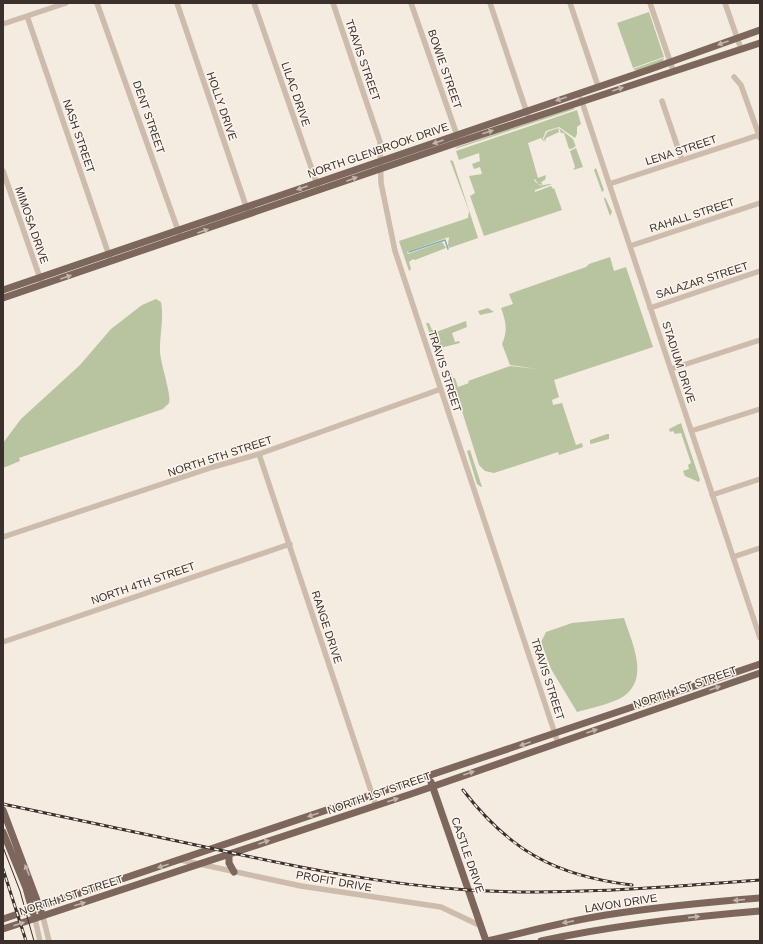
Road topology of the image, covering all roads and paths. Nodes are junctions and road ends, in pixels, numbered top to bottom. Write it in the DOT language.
graph roads {
  1 [pos="66,3"];
  2 [pos="97,3"];
  3 [pos="177,3"];
  4 [pos="254,3"];
  5 [pos="333,3"];
  6 [pos="411,3"];
  7 [pos="490,3"];
  8 [pos="570,3"];
  9 [pos="650,3"];
  10 [pos="725,3"];
  11 [pos="27,16"];
  12 [pos="3,24"];
  13 [pos="760,30"];
  14 [pos="737,38"];
  15 [pos="760,43"];
  16 [pos="741,48"];
  17 [pos="670,62"];
  18 [pos="673,70"];
  19 [pos="734,77"];
  20 [pos="598,86"];
  21 [pos="579,93"];
  22 [pos="581,101"];
  23 [pos="662,101"];
  24 [pos="528,115"];
  25 [pos="760,137"];
  26 [pos="458,139"];
  27 [pos="382,160"];
  28 [pos="682,160"];
  29 [pos="380,169"];
  30 [pos="3,171"];
  31 [pos="316,183"];
  32 [pos="609,184"];
  33 [pos="319,191"];
  34 [pos="760,203"];
  35 [pos="247,207"];
  36 [pos="250,215"];
  37 [pos="178,230"];
  38 [pos="181,239"];
  39 [pos="630,246"];
  40 [pos="108,253"];
  41 [pos="111,262"];
  42 [pos="760,271"];
  43 [pos="39,277"];
  44 [pos="42,285"];
  45 [pos="3,290"];
  46 [pos="3,298"];
  47 [pos="650,308"];
  48 [pos="760,340"];
  49 [pos="671,369"];
  50 [pos="441,388"];
  51 [pos="760,409"];
  52 [pos="691,431"];
  53 [pos="258,454"];
  54 [pos="760,479"];
  55 [pos="712,494"];
  56 [pos="3,537"];
  57 [pos="290,544"];
  58 [pos="760,548"];
  59 [pos="733,557"];
  60 [pos="757,621"];
  61 [pos="760,638"];
  62 [pos="3,642"];
  63 [pos="760,664"];
  64 [pos="760,673"];
  65 [pos="620,710"];
  66 [pos="624,720"];
  67 [pos="555,733"];
  68 [pos="539,739"];
  69 [pos="558,742"];
  70 [pos="542,748"];
  71 [pos="429,776"];
  72 [pos="433,786"];
  73 [pos="372,795"];
  74 [pos="376,806"];
  75 [pos="3,810"];
  76 [pos="278,827"];
  77 [pos="3,832"];
  78 [pos="282,836"];
  79 [pos="15,839"];
  80 [pos="7,842"];
  81 [pos="229,854"];
  82 [pos="181,860"];
  83 [pos="200,864"];
  84 [pos="234,872"];
  85 [pos="760,898"];
  86 [pos="717,901"];
  87 [pos="40,906"];
  88 [pos="667,907"];
  89 [pos="32,909"];
  90 [pos="760,911"];
  91 [pos="720,914"];
  92 [pos="43,917"];
  93 [pos="3,919"];
  94 [pos="35,919"];
  95 [pos="628,925"];
  96 [pos="481,926"];
  97 [pos="3,929"];
  98 [pos="40,941"];
  99 [pos="49,941"];
  100 [pos="487,941"];
  101 [pos="541,941"];
  1 -- 11 [label="street"];
  2 -- 37 [label="street, DENT STREET"];
  3 -- 35 [label="street, HOLLY DRIVE"];
  4 -- 31 [label="street, LILAC DRIVE"];
  5 -- 27 [label="street, TRAVIS STREET"];
  6 -- 26 [label="street, BOWIE STREET"];
  7 -- 24 [label="street"];
  8 -- 20 [label="street"];
  9 -- 17 [label="street"];
  10 -- 14 [label="street"];
  11 -- 12 [label="street"];
  11 -- 40 [label="street, NASH STREET"];
  13 -- 14 [label="main road, NORTH GLENBROOK DRIVE"];
  14 -- 16 [label="street"];
  14 -- 17 [label="main road, NORTH GLENBROOK DRIVE, one-way"];
  15 -- 16 [label="main road, NORTH GLENBROOK DRIVE"];
  16 -- 18 [label="main road, NORTH GLENBROOK DRIVE"];
  17 -- 18 [label="street"];
  17 -- 20 [label="main road, NORTH GLENBROOK DRIVE"];
  22 -- 18 [label="main road, NORTH GLENBROOK DRIVE, one-way"];
  19 -- 25 [label="street"];
  20 -- 21 [label="main road, NORTH GLENBROOK DRIVE"];
  21 -- 22 [label="street, STADIUM DRIVE"];
  21 -- 24 [label="main road, NORTH GLENBROOK DRIVE, one-way"];
  22 -- 24 [label="main road, NORTH GLENBROOK DRIVE"];
  22 -- 32 [label="street, STADIUM DRIVE"];
  23 -- 28 [label="street"];
  24 -- 26 [label="main road, NORTH GLENBROOK DRIVE"];
  25 -- 28 [label="street, LENA STREET"];
  26 -- 27 [label="main road, NORTH GLENBROOK DRIVE, one-way"];
  26 -- 29 [label="main road, NORTH GLENBROOK DRIVE"];
  27 -- 29 [label="street, TRAVIS STREET"];
  27 -- 31 [label="main road, NORTH GLENBROOK DRIVE"];
  28 -- 32 [label="street, LENA STREET"];
  33 -- 29 [label="main road, NORTH GLENBROOK DRIVE, one-way"];
  29 -- 50 [label="street, TRAVIS STREET"];
  30 -- 43 [label="street, MIMOSA DRIVE"];
  31 -- 33 [label="street, LILAC DRIVE"];
  31 -- 35 [label="main road, NORTH GLENBROOK DRIVE, one-way"];
  32 -- 39 [label="street, STADIUM DRIVE"];
  33 -- 36 [label="main road, NORTH GLENBROOK DRIVE"];
  34 -- 39 [label="street, RAHALL STREET"];
  35 -- 36 [label="street, HOLLY DRIVE"];
  35 -- 37 [label="main road, NORTH GLENBROOK DRIVE"];
  38 -- 36 [label="main road, NORTH GLENBROOK DRIVE, one-way"];
  37 -- 38 [label="street, DENT STREET"];
  37 -- 40 [label="main road, NORTH GLENBROOK DRIVE"];
  38 -- 41 [label="main road, NORTH GLENBROOK DRIVE"];
  39 -- 47 [label="street, STADIUM DRIVE"];
  40 -- 41 [label="street, NASH STREET"];
  40 -- 43 [label="main road, NORTH GLENBROOK DRIVE"];
  44 -- 41 [label="main road, NORTH GLENBROOK DRIVE, one-way"];
  42 -- 47 [label="street, SALAZAR STREET"];
  43 -- 44 [label="street, MIMOSA DRIVE"];
  43 -- 45 [label="main road, NORTH GLENBROOK DRIVE"];
  44 -- 46 [label="main road, NORTH GLENBROOK DRIVE"];
  47 -- 49 [label="street, STADIUM DRIVE"];
  48 -- 49 [label="street"];
  49 -- 52 [label="street, STADIUM DRIVE"];
  50 -- 53 [label="street, NORTH 5TH STREET"];
  50 -- 67 [label="street, TRAVIS STREET"];
  51 -- 52 [label="street"];
  52 -- 55 [label="street, STADIUM DRIVE"];
  53 -- 56 [label="street, NORTH 5TH STREET"];
  53 -- 57 [label="street, RANGE DRIVE"];
  54 -- 55 [label="street"];
  55 -- 59 [label="street, STADIUM DRIVE"];
  57 -- 62 [label="street, NORTH 4TH STREET"];
  57 -- 73 [label="street, RANGE DRIVE"];
  58 -- 59 [label="street"];
  59 -- 60 [label="street, STADIUM DRIVE"];
  60 -- 61 [label="street, STADIUM DRIVE"];
  63 -- 65 [label="main road, NORTH 1ST STREET"];
  66 -- 64 [label="main road, NORTH 1ST STREET, one-way"];
  65 -- 66 [label="main road"];
  65 -- 67 [label="main road, NORTH 1ST STREET"];
  69 -- 66 [label="main road, NORTH 1ST STREET, one-way"];
  67 -- 68 [label="main road, NORTH 1ST STREET"];
  67 -- 69 [label="street, TRAVIS STREET"];
  68 -- 70 [label="main road"];
  68 -- 71 [label="main road, NORTH 1ST STREET, one-way"];
  69 -- 70 [label="main road, NORTH 1ST STREET"];
  72 -- 70 [label="main road, NORTH 1ST STREET, one-way"];
  71 -- 72 [label="main road, CASTLE DRIVE"];
  71 -- 73 [label="main road, NORTH 1ST STREET"];
  74 -- 72 [label="main road, NORTH 1ST STREET, one-way"];
  72 -- 96 [label="main road, CASTLE DRIVE"];
  73 -- 74 [label="street, RANGE DRIVE"];
  73 -- 76 [label="main road, NORTH 1ST STREET, one-way"];
  74 -- 78 [label="main road, NORTH 1ST STREET"];
  75 -- 79 [label="main road"];
  76 -- 78 [label="main road"];
  76 -- 82 [label="main road, NORTH 1ST STREET"];
  77 -- 80 [label="main road"];
  81 -- 78 [label="main road, NORTH 1ST STREET, one-way"];
  79 -- 80 [label="main road"];
  87 -- 79 [label="main road, one-way"];
  80 -- 89 [label="main road"];
  81 -- 83 [label="main road, NORTH 1ST STREET"];
  81 -- 84 [label="main road"];
  82 -- 83 [label="street, PROFIT DRIVE"];
  82 -- 87 [label="main road, NORTH 1ST STREET, one-way"];
  83 -- 84 [label="street, PROFIT DRIVE"];
  92 -- 83 [label="main road, NORTH 1ST STREET, one-way"];
  84 -- 96 [label="street, PROFIT DRIVE"];
  85 -- 86 [label="main road, LAVON DRIVE, one-way"];
  86 -- 88 [label="main road, LAVON DRIVE"];
  86 -- 91 [label="main road"];
  87 -- 89 [label="main road, NORTH 1ST STREET"];
  87 -- 92 [label="main road"];
  88 -- 95 [label="main road"];
  88 -- 100 [label="main road, LAVON DRIVE, one-way"];
  89 -- 93 [label="main road, NORTH 1ST STREET"];
  89 -- 94 [label="main road"];
  90 -- 91 [label="main road, LAVON DRIVE"];
  95 -- 91 [label="main road, LAVON DRIVE, one-way"];
  92 -- 94 [label="main road, NORTH 1ST STREET"];
  92 -- 99 [label="street"];
  97 -- 94 [label="main road, NORTH 1ST STREET, one-way"];
  94 -- 98 [label="street"];
  95 -- 101 [label="main road, LAVON DRIVE"];
  96 -- 100 [label="main road, CASTLE DRIVE"];
}
